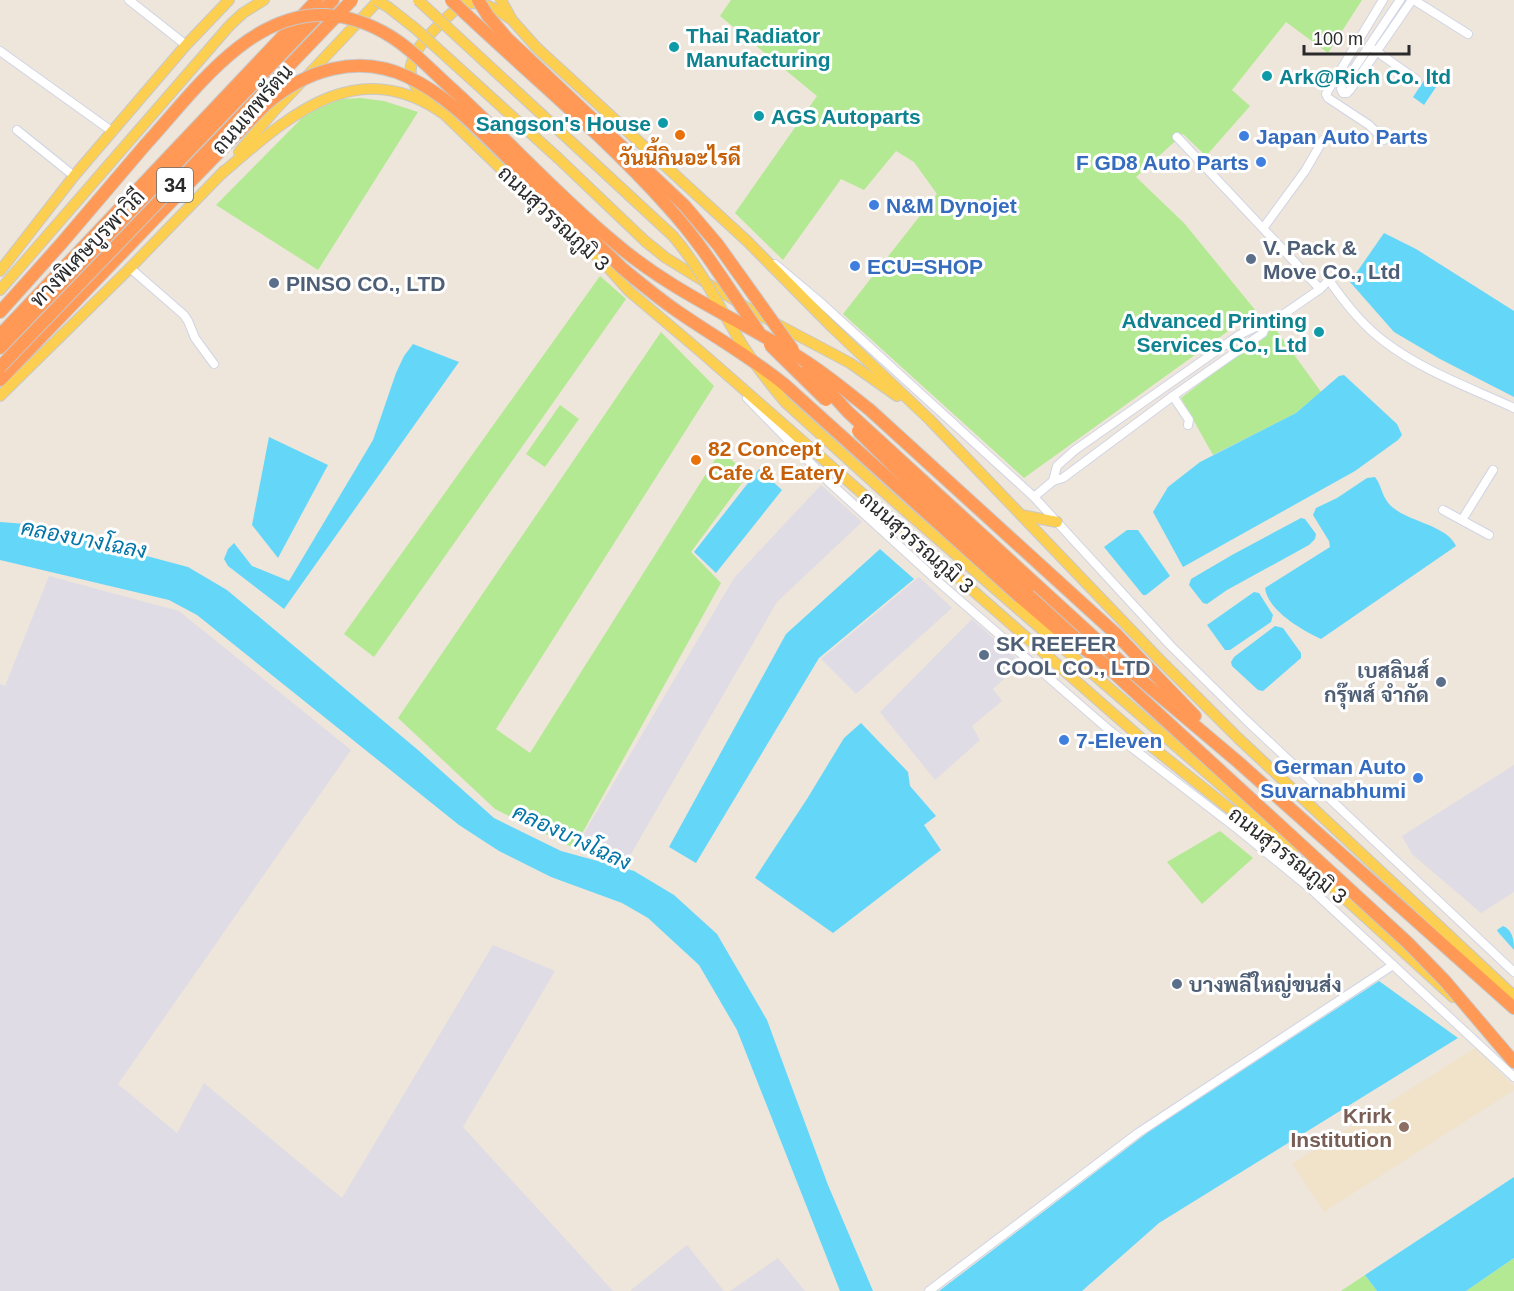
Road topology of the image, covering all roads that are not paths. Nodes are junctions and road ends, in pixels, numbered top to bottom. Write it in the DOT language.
graph roads {
  1 [pos="129,0"];
  2 [pos="229,0"];
  3 [pos="264,0"];
  4 [pos="316,0"];
  5 [pos="333,0"];
  6 [pos="351,0"];
  7 [pos="378,0"];
  8 [pos="418,0"];
  9 [pos="451,0"];
  10 [pos="478,0"];
  11 [pos="501,0"];
  12 [pos="1383,0"];
  13 [pos="1401,0"];
  14 [pos="1413,0"];
  15 [pos="513,20"];
  16 [pos="1468,34"];
  17 [pos="186,45"];
  18 [pos="1369,46"];
  19 [pos="0,51"];
  20 [pos="1377,52"];
  21 [pos="1417,80"];
  22 [pos="433,106"];
  23 [pos="18,130"];
  24 [pos="113,132"];
  25 [pos="1177,136"];
  26 [pos="1323,140"];
  27 [pos="1384,140"];
  28 [pos="220,175"];
  29 [pos="74,176"];
  30 [pos="1264,227"];
  31 [pos="747,241"];
  32 [pos="130,268"];
  33 [pos="0,271"];
  34 [pos="1320,289"];
  35 [pos="0,290"];
  36 [pos="0,312"];
  37 [pos="1266,327"];
  38 [pos="0,335"];
  39 [pos="0,348"];
  40 [pos="701,352"];
  41 [pos="214,364"];
  42 [pos="0,369"];
  43 [pos="0,380"];
  44 [pos="0,396"];
  45 [pos="1173,396"];
  46 [pos="1514,408"];
  47 [pos="930,420"];
  48 [pos="1188,425"];
  49 [pos="1493,470"];
  50 [pos="1053,481"];
  51 [pos="1034,497"];
  52 [pos="1443,510"];
  53 [pos="1021,515"];
  54 [pos="1462,520"];
  55 [pos="1057,522"];
  56 [pos="1489,535"];
  57 [pos="1101,661"];
  58 [pos="1237,761"];
  59 [pos="1328,883"];
  60 [pos="1393,965"];
  61 [pos="1514,972"];
  62 [pos="1514,996"];
  63 [pos="1514,1008"];
  64 [pos="1514,1053"];
  65 [pos="1514,1062"];
  66 [pos="1514,1077"];
  67 [pos="929,1291"];
  1 -- 17 [label="street"];
  2 -- 17 [label="main road"];
  3 -- 35 [label="main road"];
  4 -- 38 [label="highway, ถนนเทพรัตน / 34"];
  5 -- 39 [label="highway, ทางพิเศษบูรพาวิถี"];
  6 -- 42 [label="highway, ทางพิเศษบูรพาวิถี, bridge"];
  7 -- 28 [label="main road, ถนนเทพรัตน / 34"];
  7 -- 47 [label="main road, bridge"];
  8 -- 59 [label="main road, bridge"];
  9 -- 57 [label="highway, bridge"];
  10 -- 58 [label="highway, bridge"];
  11 -- 15 [label="main road"];
  12 -- 27 [label="street"];
  13 -- 18 [label="street"];
  14 -- 16 [label="street"];
  14 -- 20 [label="street"];
  15 -- 22 [label="main road"];
  15 -- 31 [label="main road"];
  17 -- 24 [label="main road"];
  18 -- 20 [label="street"];
  18 -- 20 [label="street"];
  19 -- 24 [label="street"];
  20 -- 21 [label="street"];
  22 -- 28 [label="main road, ถนนสุวรรณภูมิ 3"];
  22 -- 40 [label="main road, ถนนสุวรรณภูมิ 3"];
  23 -- 29 [label="street"];
  24 -- 29 [label="main road"];
  25 -- 30 [label="street"];
  26 -- 30 [label="street"];
  28 -- 32 [label="main road, ถนนเทพรัตน / 34"];
  29 -- 33 [label="main road"];
  30 -- 34 [label="street"];
  31 -- 47 [label="main road"];
  31 -- 51 [label="street"];
  32 -- 41 [label="street"];
  32 -- 44 [label="main road, ถนนเทพรัตน / 34"];
  34 -- 37 [label="street"];
  34 -- 46 [label="street"];
  36 -- 58 [label="highway, bridge"];
  37 -- 45 [label="street"];
  37 -- 50 [label="street"];
  40 -- 59 [label="main road, ถนนสุวรรณภูมิ 3"];
  40 -- 60 [label="street"];
  43 -- 57 [label="highway, bridge"];
  45 -- 48 [label="street"];
  45 -- 50 [label="street"];
  47 -- 53 [label="main road"];
  49 -- 54 [label="street"];
  50 -- 51 [label="street"];
  51 -- 55 [label="street"];
  52 -- 54 [label="street"];
  53 -- 55 [label="main road"];
  53 -- 62 [label="main road"];
  54 -- 56 [label="street"];
  55 -- 61 [label="street"];
  57 -- 65 [label="highway, bridge"];
  58 -- 63 [label="highway"];
  59 -- 64 [label="main road, ถนนสุวรรณภูมิ 3"];
  60 -- 66 [label="street"];
  60 -- 67 [label="street"];
}
